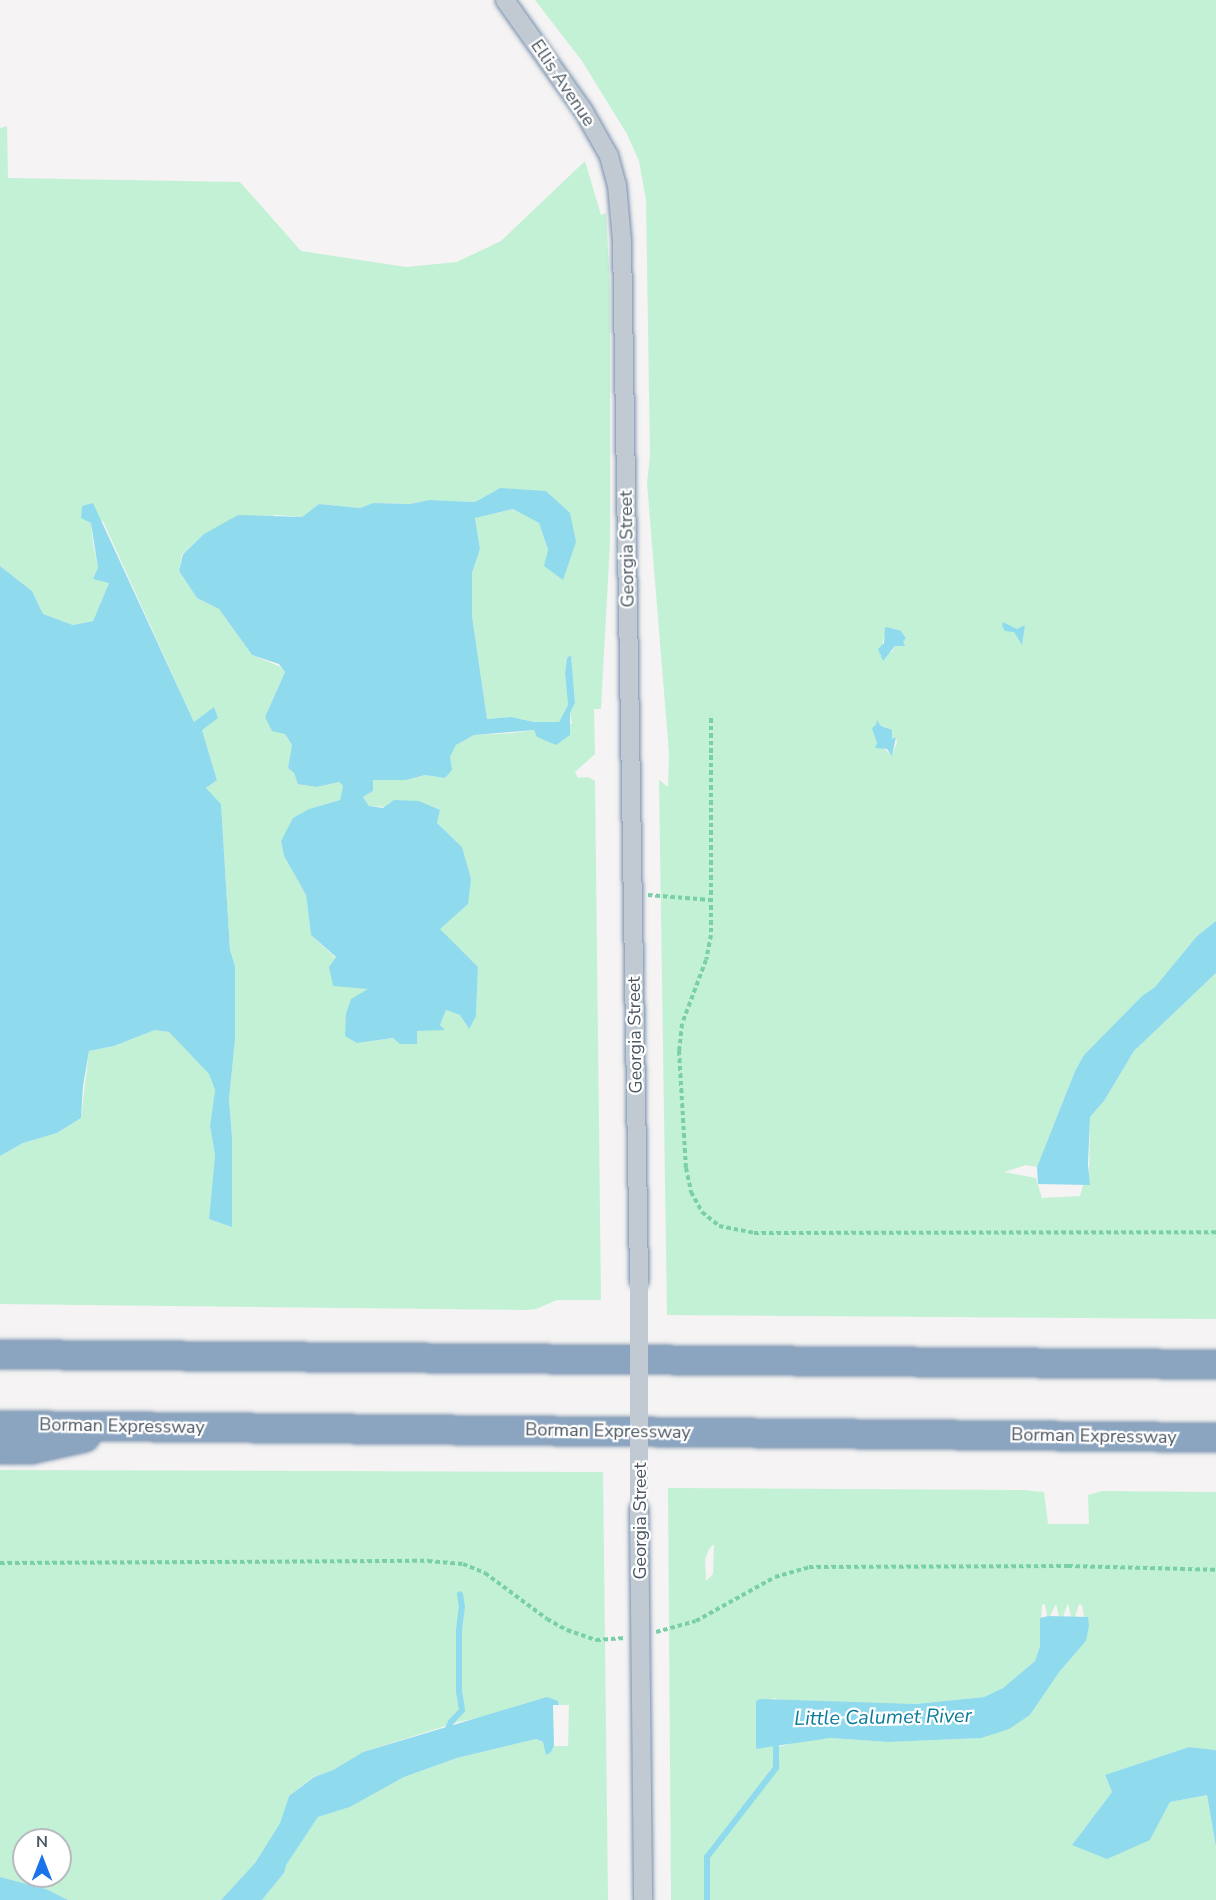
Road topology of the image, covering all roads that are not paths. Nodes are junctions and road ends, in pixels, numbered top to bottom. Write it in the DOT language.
graph roads {
  1 [pos="505,0"];
  2 [pos="614,170"];
  3 [pos="1,1354"];
  4 [pos="1216,1364"];
  5 [pos="0,1425"];
  6 [pos="134,1426"];
  7 [pos="1216,1437"];
  8 [pos="0,1449"];
  9 [pos="643,1900"];
  1 -- 2 [label="street, Ellis Avenue"];
  2 -- 9 [label="street, Georgia Street, bridge"];
  3 -- 4 [label="highway"];
  5 -- 6 [label="highway, Borman Expressway"];
  6 -- 7 [label="highway, Borman Expressway"];
  6 -- 8 [label="highway"];
}
